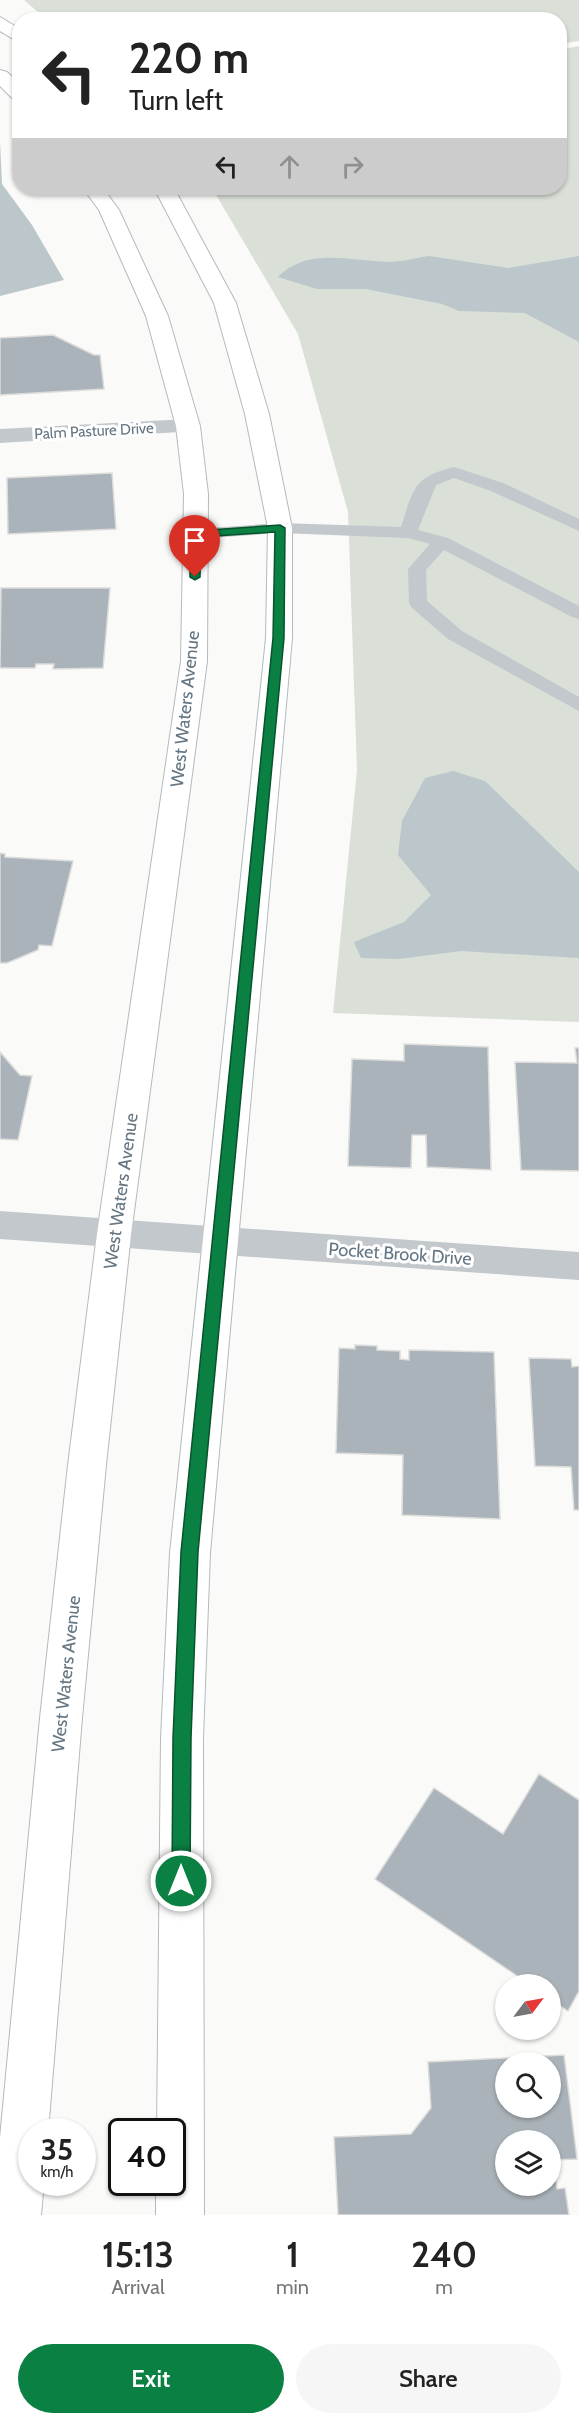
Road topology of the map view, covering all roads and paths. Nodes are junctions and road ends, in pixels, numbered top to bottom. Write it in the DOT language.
graph roads {
  1 [pos="0,22"];
  2 [pos="12,32"];
  3 [pos="0,76"];
  4 [pos="12,87"];
  5 [pos="98,195"];
  6 [pos="168,195"];
  7 [pos="188,426"];
  8 [pos="0,436"];
  9 [pos="579,526"];
  10 [pos="280,528"];
  11 [pos="195,534"];
  12 [pos="408,534"];
  13 [pos="442,542"];
  14 [pos="579,613"];
  15 [pos="579,705"];
  16 [pos="0,1225"];
  17 [pos="114,1234"];
  18 [pos="221,1242"];
  19 [pos="579,1266"];
  20 [pos="17,2215"];
  21 [pos="180,2215"];
  1 -- 2 [label="street"];
  3 -- 4 [label="street"];
  5 -- 7 [label="street, West Waters Avenue"];
  6 -- 10 [label="street"];
  7 -- 8 [label="street, Palm Pasture Drive"];
  7 -- 11 [label="street, West Waters Avenue"];
  9 -- 12 [label="lane"];
  10 -- 11 [label="lane"];
  10 -- 12 [label="lane"];
  10 -- 18 [label="street"];
  11 -- 17 [label="street, West Waters Avenue"];
  12 -- 13 [label="lane"];
  13 -- 14 [label="lane"];
  13 -- 15 [label="lane"];
  16 -- 17 [label="street, Pocket Brook Drive"];
  17 -- 18 [label="street, Pocket Brook Drive"];
  17 -- 20 [label="street, West Waters Avenue"];
  18 -- 19 [label="street, Pocket Brook Drive"];
  18 -- 21 [label="street"];
}
